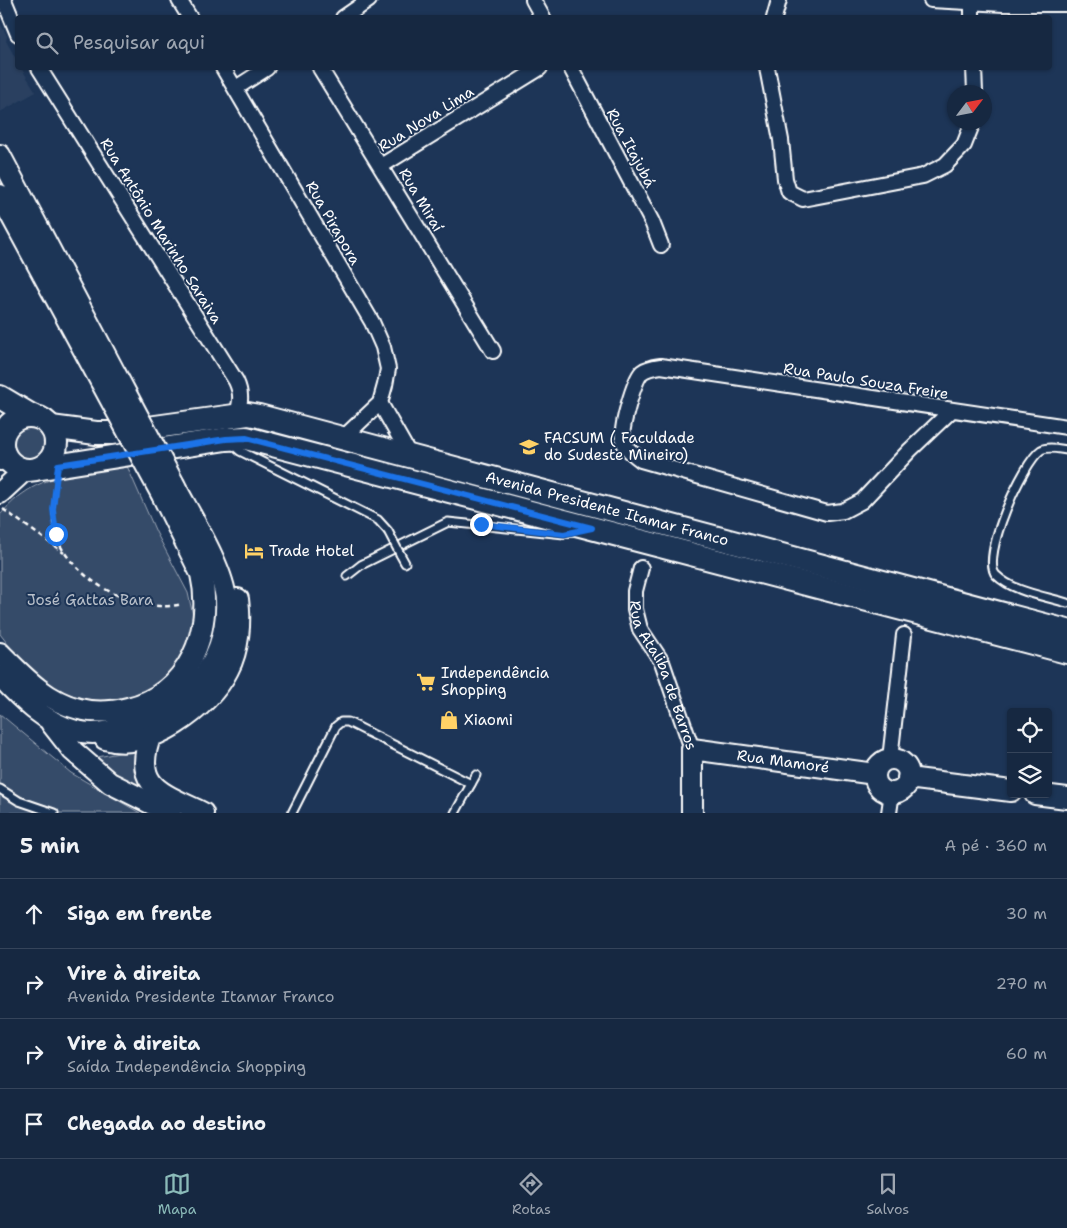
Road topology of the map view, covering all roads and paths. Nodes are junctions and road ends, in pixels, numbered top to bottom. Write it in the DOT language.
graph roads {
  1 [pos="4,0"];
  2 [pos="179,0"];
  3 [pos="369,0"];
  4 [pos="533,0"];
  5 [pos="779,0"];
  6 [pos="931,0"];
  7 [pos="972,2"];
  8 [pos="1067,4"];
  9 [pos="352,5"];
  10 [pos="188,15"];
  11 [pos="541,15"];
  12 [pos="775,15"];
  13 [pos="972,15"];
  14 [pos="15,28"];
  15 [pos="39,70"];
  16 [pos="224,70"];
  17 [pos="264,70"];
  18 [pos="321,70"];
  19 [pos="537,70"];
  20 [pos="572,70"];
  21 [pos="767,70"];
  22 [pos="974,70"];
  23 [pos="975,85"];
  24 [pos="236,88"];
  25 [pos="970,130"];
  26 [pos="0,155"];
  27 [pos="381,166"];
  28 [pos="0,195"];
  29 [pos="661,245"];
  30 [pos="493,351"];
  31 [pos="108,377"];
  32 [pos="0,397"];
  33 [pos="380,403"];
  34 [pos="952,411"];
  35 [pos="236,416"];
  36 [pos="41,422"];
  37 [pos="1067,427"];
  38 [pos="344,437"];
  39 [pos="226,439"];
  40 [pos="2,447"];
  41 [pos="1067,450"];
  42 [pos="409,454"];
  43 [pos="42,468"];
  44 [pos="168,490"];
  45 [pos="0,493"];
  46 [pos="0,507"];
  47 [pos="186,508"];
  48 [pos="592,528"];
  49 [pos="66,554"];
  50 [pos="405,563"];
  51 [pos="641,568"];
  52 [pos="347,576"];
  53 [pos="1067,603"];
  54 [pos="182,604"];
  55 [pos="1067,631"];
  56 [pos="904,635"];
  57 [pos="1067,652"];
  58 [pos="0,653"];
  59 [pos="0,676"];
  60 [pos="48,720"];
  61 [pos="87,733"];
  62 [pos="151,735"];
  63 [pos="692,749"];
  64 [pos="890,759"];
  65 [pos="875,774"];
  66 [pos="476,775"];
  67 [pos="908,778"];
  68 [pos="471,784"];
  69 [pos="0,789"];
  70 [pos="1007,790"];
  71 [pos="892,792"];
  72 [pos="1052,796"];
  73 [pos="1067,798"];
  74 [pos="54,813"];
  75 [pos="170,813"];
  76 [pos="202,813"];
  77 [pos="292,813"];
  78 [pos="455,813"];
  79 [pos="692,813"];
  80 [pos="889,813"];
  1 -- 14 [label="street"];
  2 -- 10 [label="street"];
  3 -- 9 [label="street"];
  4 -- 11 [label="street"];
  5 -- 12 [label="street"];
  6 -- 7 [label="street"];
  7 -- 8 [label="street"];
  7 -- 13 [label="street"];
  15 -- 35 [label="street, Rua Antônio Marinho Saraiva"];
  16 -- 24 [label="street, Rua Pirapora"];
  17 -- 24 [label="street"];
  18 -- 27 [label="street, Rua Miraí"];
  19 -- 27 [label="street, Rua Nova Lima"];
  20 -- 29 [label="street, Rua Itajubá"];
  21 -- 25 [label="street"];
  22 -- 23 [label="street"];
  24 -- 33 [label="street, Rua Pirapora"];
  26 -- 31 [label="main road"];
  27 -- 30 [label="street, Rua Miraí"];
  28 -- 31 [label="main road"];
  31 -- 44 [label="main road, bridge"];
  32 -- 36 [label="main road"];
  33 -- 38 [label="street"];
  33 -- 42 [label="street"];
  34 -- 34 [label="street, Rua Paulo Souza Freire"];
  34 -- 37 [label="street, Rua Paulo Souza Freire"];
  35 -- 36 [label="main road, Avenida Presidente Itamar Franco"];
  35 -- 38 [label="main road, Avenida Presidente Itamar Franco"];
  36 -- 40 [label="main road"];
  36 -- 43 [label="main road"];
  38 -- 42 [label="main road, Avenida Presidente Itamar Franco"];
  39 -- 43 [label="main road, Avenida Presidente Itamar Franco"];
  39 -- 48 [label="main road, Avenida Presidente Itamar Franco"];
  39 -- 50 [label="lane, bridge"];
  40 -- 43 [label="main road"];
  41 -- 53 [label="lane"];
  42 -- 55 [label="main road, Avenida Presidente Itamar Franco"];
  43 -- 45 [label="main road"];
  43 -- 49 [label="path"];
  44 -- 47 [label="main road"];
  44 -- 58 [label="main road"];
  46 -- 49 [label="path"];
  47 -- 61 [label="main road"];
  47 -- 62 [label="main road"];
  48 -- 52 [label="lane"];
  48 -- 57 [label="main road, Avenida Presidente Itamar Franco"];
  49 -- 54 [label="path"];
  51 -- 63 [label="street, Rua Ataliba de Barros"];
  56 -- 64 [label="street"];
  59 -- 60 [label="main road"];
  60 -- 61 [label="main road"];
  60 -- 75 [label="main road"];
  61 -- 62 [label="main road"];
  62 -- 76 [label="main road"];
  63 -- 65 [label="main road, Rua Mamoré"];
  63 -- 79 [label="main road, Rua Ataliba de Barros"];
  64 -- 65 [label="main road"];
  64 -- 67 [label="main road"];
  65 -- 71 [label="main road"];
  66 -- 68 [label="lane"];
  67 -- 70 [label="main road"];
  67 -- 71 [label="main road"];
  68 -- 77 [label="lane"];
  68 -- 78 [label="lane"];
  69 -- 74 [label="lane"];
  71 -- 80 [label="street"];
  72 -- 73 [label="main road"];
}
